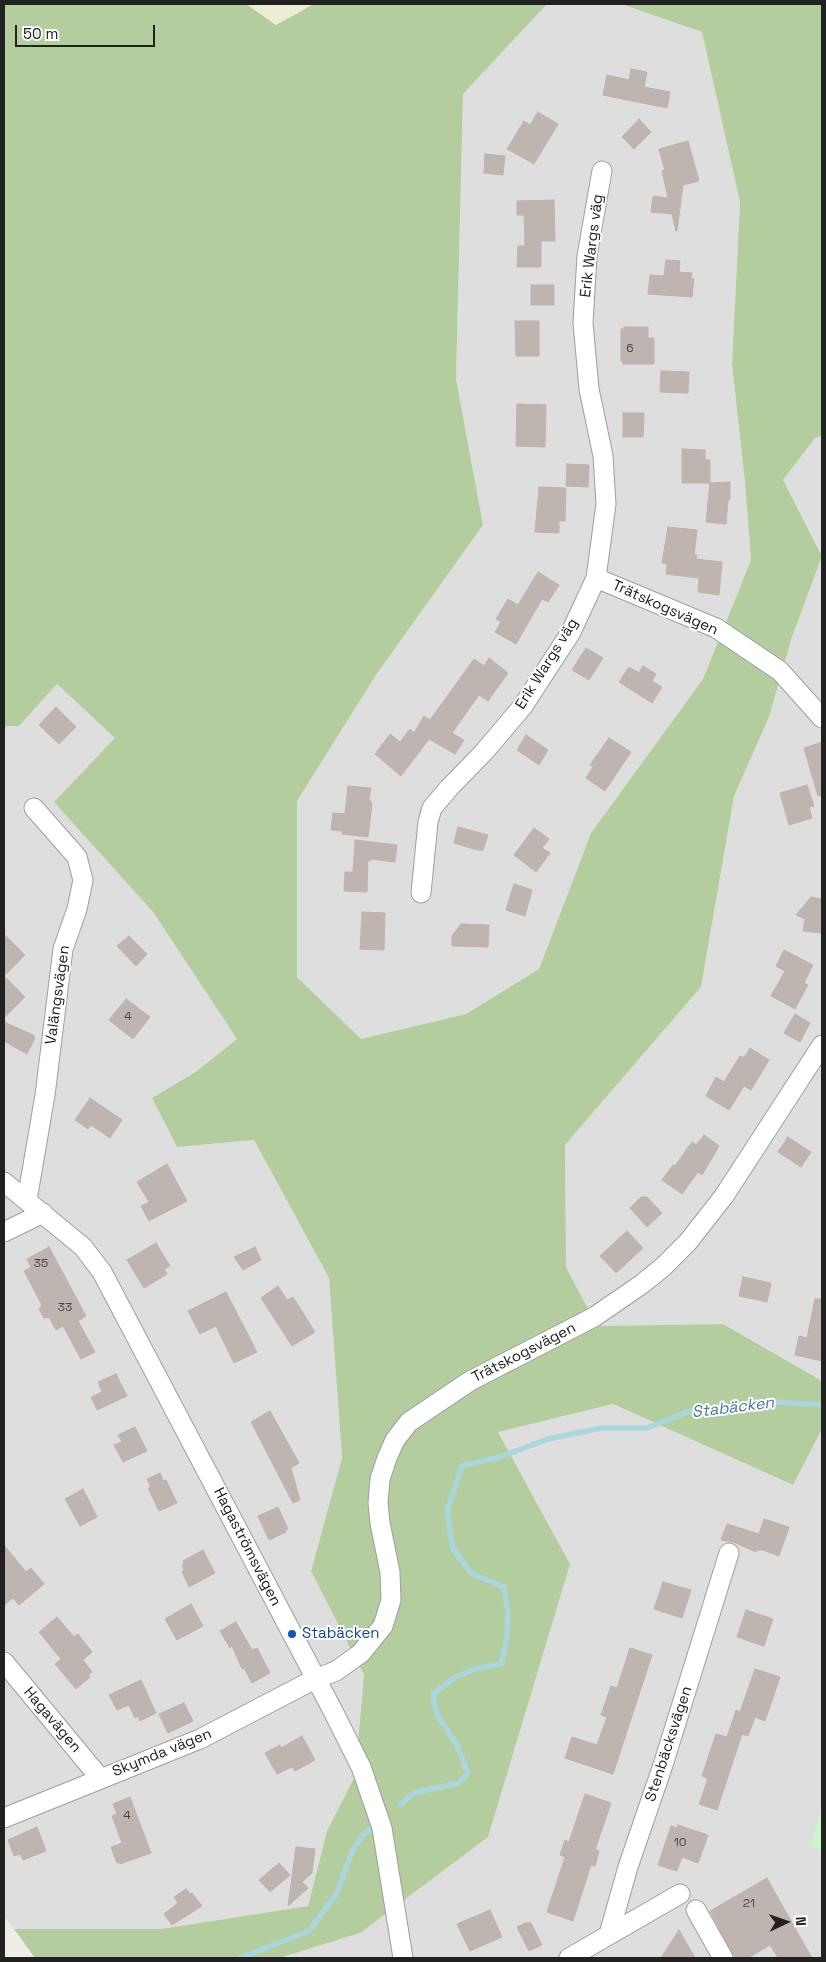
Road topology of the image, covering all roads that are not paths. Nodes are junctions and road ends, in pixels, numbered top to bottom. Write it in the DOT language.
graph roads {
  1 [pos="602,171"];
  2 [pos="596,578"];
  3 [pos="822,718"];
  4 [pos="34,808"];
  5 [pos="421,892"];
  6 [pos="822,1045"];
  7 [pos="4,1182"];
  8 [pos="27,1200"];
  9 [pos="43,1213"];
  10 [pos="4,1232"];
  11 [pos="729,1553"];
  12 [pos="4,1662"];
  13 [pos="315,1679"];
  14 [pos="100,1778"];
  15 [pos="4,1818"];
  16 [pos="680,1894"];
  17 [pos="696,1910"];
  18 [pos="609,1934"];
  19 [pos="403,1958"];
  20 [pos="568,1958"];
  21 [pos="723,1958"];
  1 -- 2 [label="street, Erik Wargs väg"];
  2 -- 3 [label="street, Trätskogsvägen"];
  2 -- 5 [label="street, Erik Wargs väg"];
  4 -- 8 [label="street, Valängsvägen"];
  6 -- 13 [label="street, Trätskogsvägen"];
  7 -- 8 [label="street, Hagaströmsvägen"];
  8 -- 9 [label="street, Hagaströmsvägen"];
  9 -- 10 [label="street"];
  9 -- 13 [label="street, Hagaströmsvägen"];
  11 -- 18 [label="street, Stenbäcksvägen"];
  12 -- 14 [label="street, Hagavägen"];
  13 -- 14 [label="street, Skymda vägen"];
  13 -- 19 [label="street, Hagaströmsvägen"];
  14 -- 15 [label="street, Skymda vägen"];
  16 -- 18 [label="street"];
  17 -- 21 [label="street"];
  18 -- 20 [label="street"];
}
